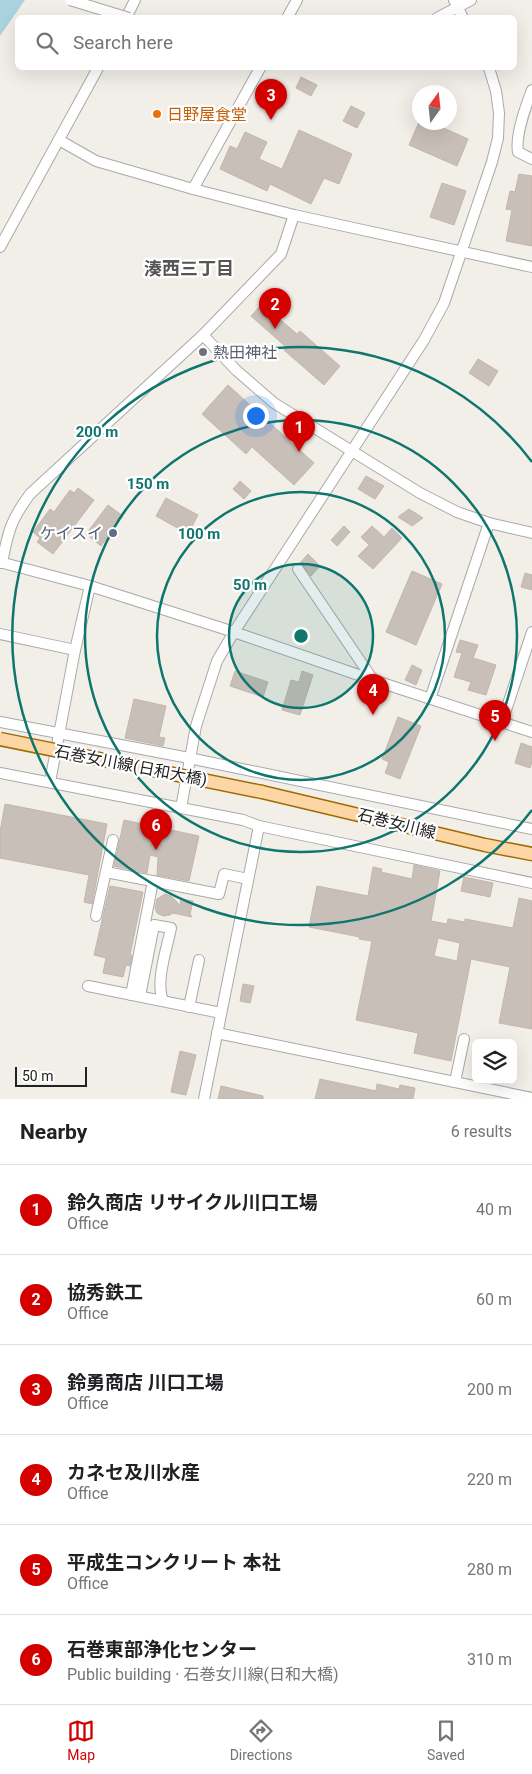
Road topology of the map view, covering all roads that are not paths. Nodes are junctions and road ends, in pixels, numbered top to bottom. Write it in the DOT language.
graph roads {
  1 [pos="70,0"];
  2 [pos="135,0"];
  3 [pos="297,0"];
  4 [pos="471,0"];
  5 [pos="456,4"];
  6 [pos="118,15"];
  7 [pos="128,15"];
  8 [pos="289,15"];
  9 [pos="441,15"];
  10 [pos="97,70"];
  11 [pos="259,70"];
  12 [pos="490,70"];
  13 [pos="532,90"];
  14 [pos="59,140"];
  15 [pos="532,159"];
  16 [pos="193,189"];
  17 [pos="294,215"];
  18 [pos="0,246"];
  19 [pos="462,252"];
  20 [pos="532,267"];
  21 [pos="203,335"];
  22 [pos="352,451"];
  23 [pos="490,523"];
  24 [pos="532,533"];
  25 [pos="1,562"];
  26 [pos="298,568"];
  27 [pos="90,586"];
  28 [pos="234,632"];
  29 [pos="532,632"];
  30 [pos="0,634"];
  31 [pos="75,650"];
  32 [pos="373,680"];
  33 [pos="430,699"];
  34 [pos="0,722"];
  35 [pos="502,722"];
  36 [pos="532,732"];
  37 [pos="59,734"];
  38 [pos="0,739"];
  39 [pos="189,758"];
  40 [pos="0,773"];
  41 [pos="50,782"];
  42 [pos="262,792"];
  43 [pos="181,808"];
  44 [pos="258,826"];
  45 [pos="532,829"];
  46 [pos="113,840"];
  47 [pos="532,854"];
  48 [pos="106,872"];
  49 [pos="248,879"];
  50 [pos="153,881"];
  51 [pos="532,883"];
  52 [pos="96,916"];
  53 [pos="198,960"];
  54 [pos="88,986"];
  55 [pos="135,996"];
  56 [pos="163,1001"];
  57 [pos="190,1006"];
  58 [pos="221,1013"];
  59 [pos="217,1033"];
  60 [pos="464,1038"];
  61 [pos="455,1082"];
  62 [pos="532,1098"];
  63 [pos="204,1099"];
  1 -- 6 [label="street, bridge"];
  2 -- 7 [label="street"];
  3 -- 8 [label="street"];
  4 -- 5 [label="street"];
  5 -- 9 [label="street"];
  10 -- 14 [label="street"];
  11 -- 16 [label="street"];
  12 -- 19 [label="street"];
  13 -- 15 [label="street"];
  14 -- 16 [label="street"];
  14 -- 18 [label="street"];
  16 -- 17 [label="street"];
  17 -- 19 [label="street"];
  17 -- 21 [label="street"];
  19 -- 20 [label="street"];
  19 -- 22 [label="street"];
  21 -- 22 [label="street"];
  21 -- 25 [label="street"];
  22 -- 23 [label="street"];
  22 -- 28 [label="street"];
  23 -- 24 [label="street"];
  23 -- 33 [label="street"];
  25 -- 27 [label="street"];
  26 -- 32 [label="street"];
  27 -- 28 [label="street"];
  27 -- 31 [label="street"];
  28 -- 32 [label="street"];
  28 -- 39 [label="street"];
  29 -- 35 [label="street"];
  30 -- 31 [label="street"];
  31 -- 37 [label="street"];
  32 -- 33 [label="street"];
  33 -- 35 [label="street"];
  34 -- 37 [label="street"];
  35 -- 36 [label="street"];
  37 -- 39 [label="street"];
  37 -- 41 [label="street"];
  38 -- 42 [label="main road, 石巻女川線(日和大橋), bridge"];
  39 -- 43 [label="street"];
  39 -- 45 [label="street"];
  40 -- 41 [label="street"];
  41 -- 43 [label="street"];
  42 -- 47 [label="main road, 石巻女川線"];
  43 -- 44 [label="street"];
  44 -- 49 [label="street"];
  44 -- 51 [label="street"];
  46 -- 48 [label="street"];
  48 -- 50 [label="street"];
  48 -- 52 [label="street"];
  49 -- 50 [label="street"];
  49 -- 58 [label="street"];
  50 -- 55 [label="street"];
  53 -- 57 [label="street"];
  54 -- 55 [label="street"];
  55 -- 56 [label="street"];
  55 -- 56 [label="street"];
  56 -- 57 [label="street"];
  57 -- 58 [label="street"];
  58 -- 59 [label="street"];
  59 -- 61 [label="street"];
  59 -- 63 [label="street"];
  60 -- 61 [label="street"];
  61 -- 62 [label="street"];
}
